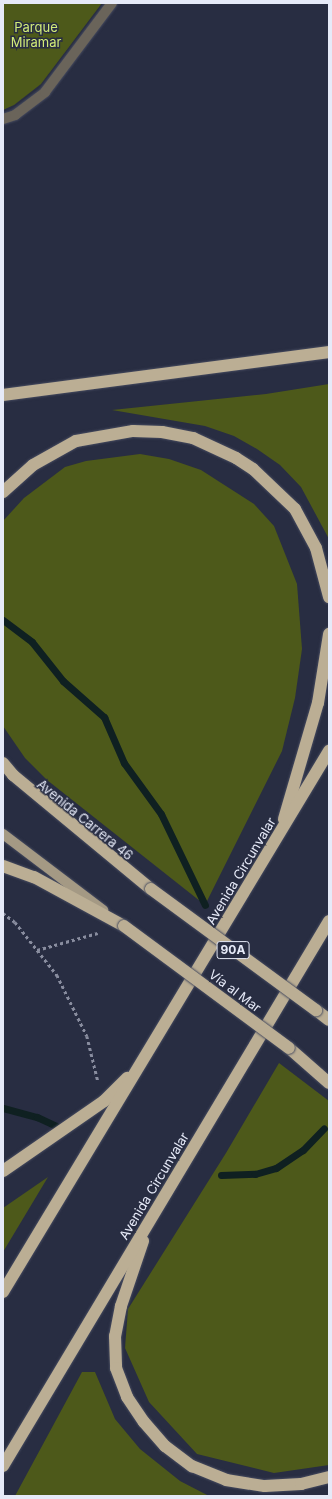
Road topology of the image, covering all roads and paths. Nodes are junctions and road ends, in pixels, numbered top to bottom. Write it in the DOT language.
graph roads {
  1 [pos="112,3"];
  2 [pos="3,119"];
  3 [pos="329,352"];
  4 [pos="3,395"];
  5 [pos="3,492"];
  6 [pos="329,597"];
  7 [pos="329,634"];
  8 [pos="329,751"];
  9 [pos="3,763"];
  10 [pos="3,771"];
  11 [pos="3,834"];
  12 [pos="278,837"];
  13 [pos="3,866"];
  14 [pos="151,889"];
  15 [pos="3,913"];
  16 [pos="329,921"];
  17 [pos="124,926"];
  18 [pos="37,950"];
  19 [pos="316,1010"];
  20 [pos="329,1014"];
  21 [pos="329,1020"];
  22 [pos="289,1048"];
  23 [pos="138,1068"];
  24 [pos="329,1078"];
  25 [pos="329,1083"];
  26 [pos="104,1101"];
  27 [pos="3,1171"];
  28 [pos="150,1219"];
  29 [pos="3,1292"];
  30 [pos="3,1466"];
  31 [pos="329,1477"];
  1 -- 2 [label="street"];
  3 -- 4 [label="highway"];
  5 -- 6 [label="highway"];
  7 -- 12 [label="highway"];
  8 -- 12 [label="highway, Avenida Circunvalar"];
  9 -- 14 [label="highway"];
  10 -- 14 [label="main road, Avenida Carrera 46"];
  11 -- 17 [label="main road"];
  12 -- 23 [label="highway, Avenida Circunvalar"];
  13 -- 17 [label="highway, Vía al Mar"];
  14 -- 19 [label="highway, 90A, bridge"];
  15 -- 18 [label="path"];
  16 -- 28 [label="highway, Avenida Circunvalar"];
  17 -- 18 [label="path"];
  17 -- 22 [label="highway, Vía al Mar, bridge"];
  18 -- 26 [label="path"];
  19 -- 20 [label="highway"];
  19 -- 21 [label="highway, 90A"];
  22 -- 24 [label="highway, Vía al Mar"];
  22 -- 25 [label="highway"];
  23 -- 26 [label="highway"];
  23 -- 29 [label="highway, Avenida Circunvalar"];
  26 -- 27 [label="highway"];
  28 -- 30 [label="highway, Avenida Circunvalar"];
  28 -- 31 [label="highway"];
}
